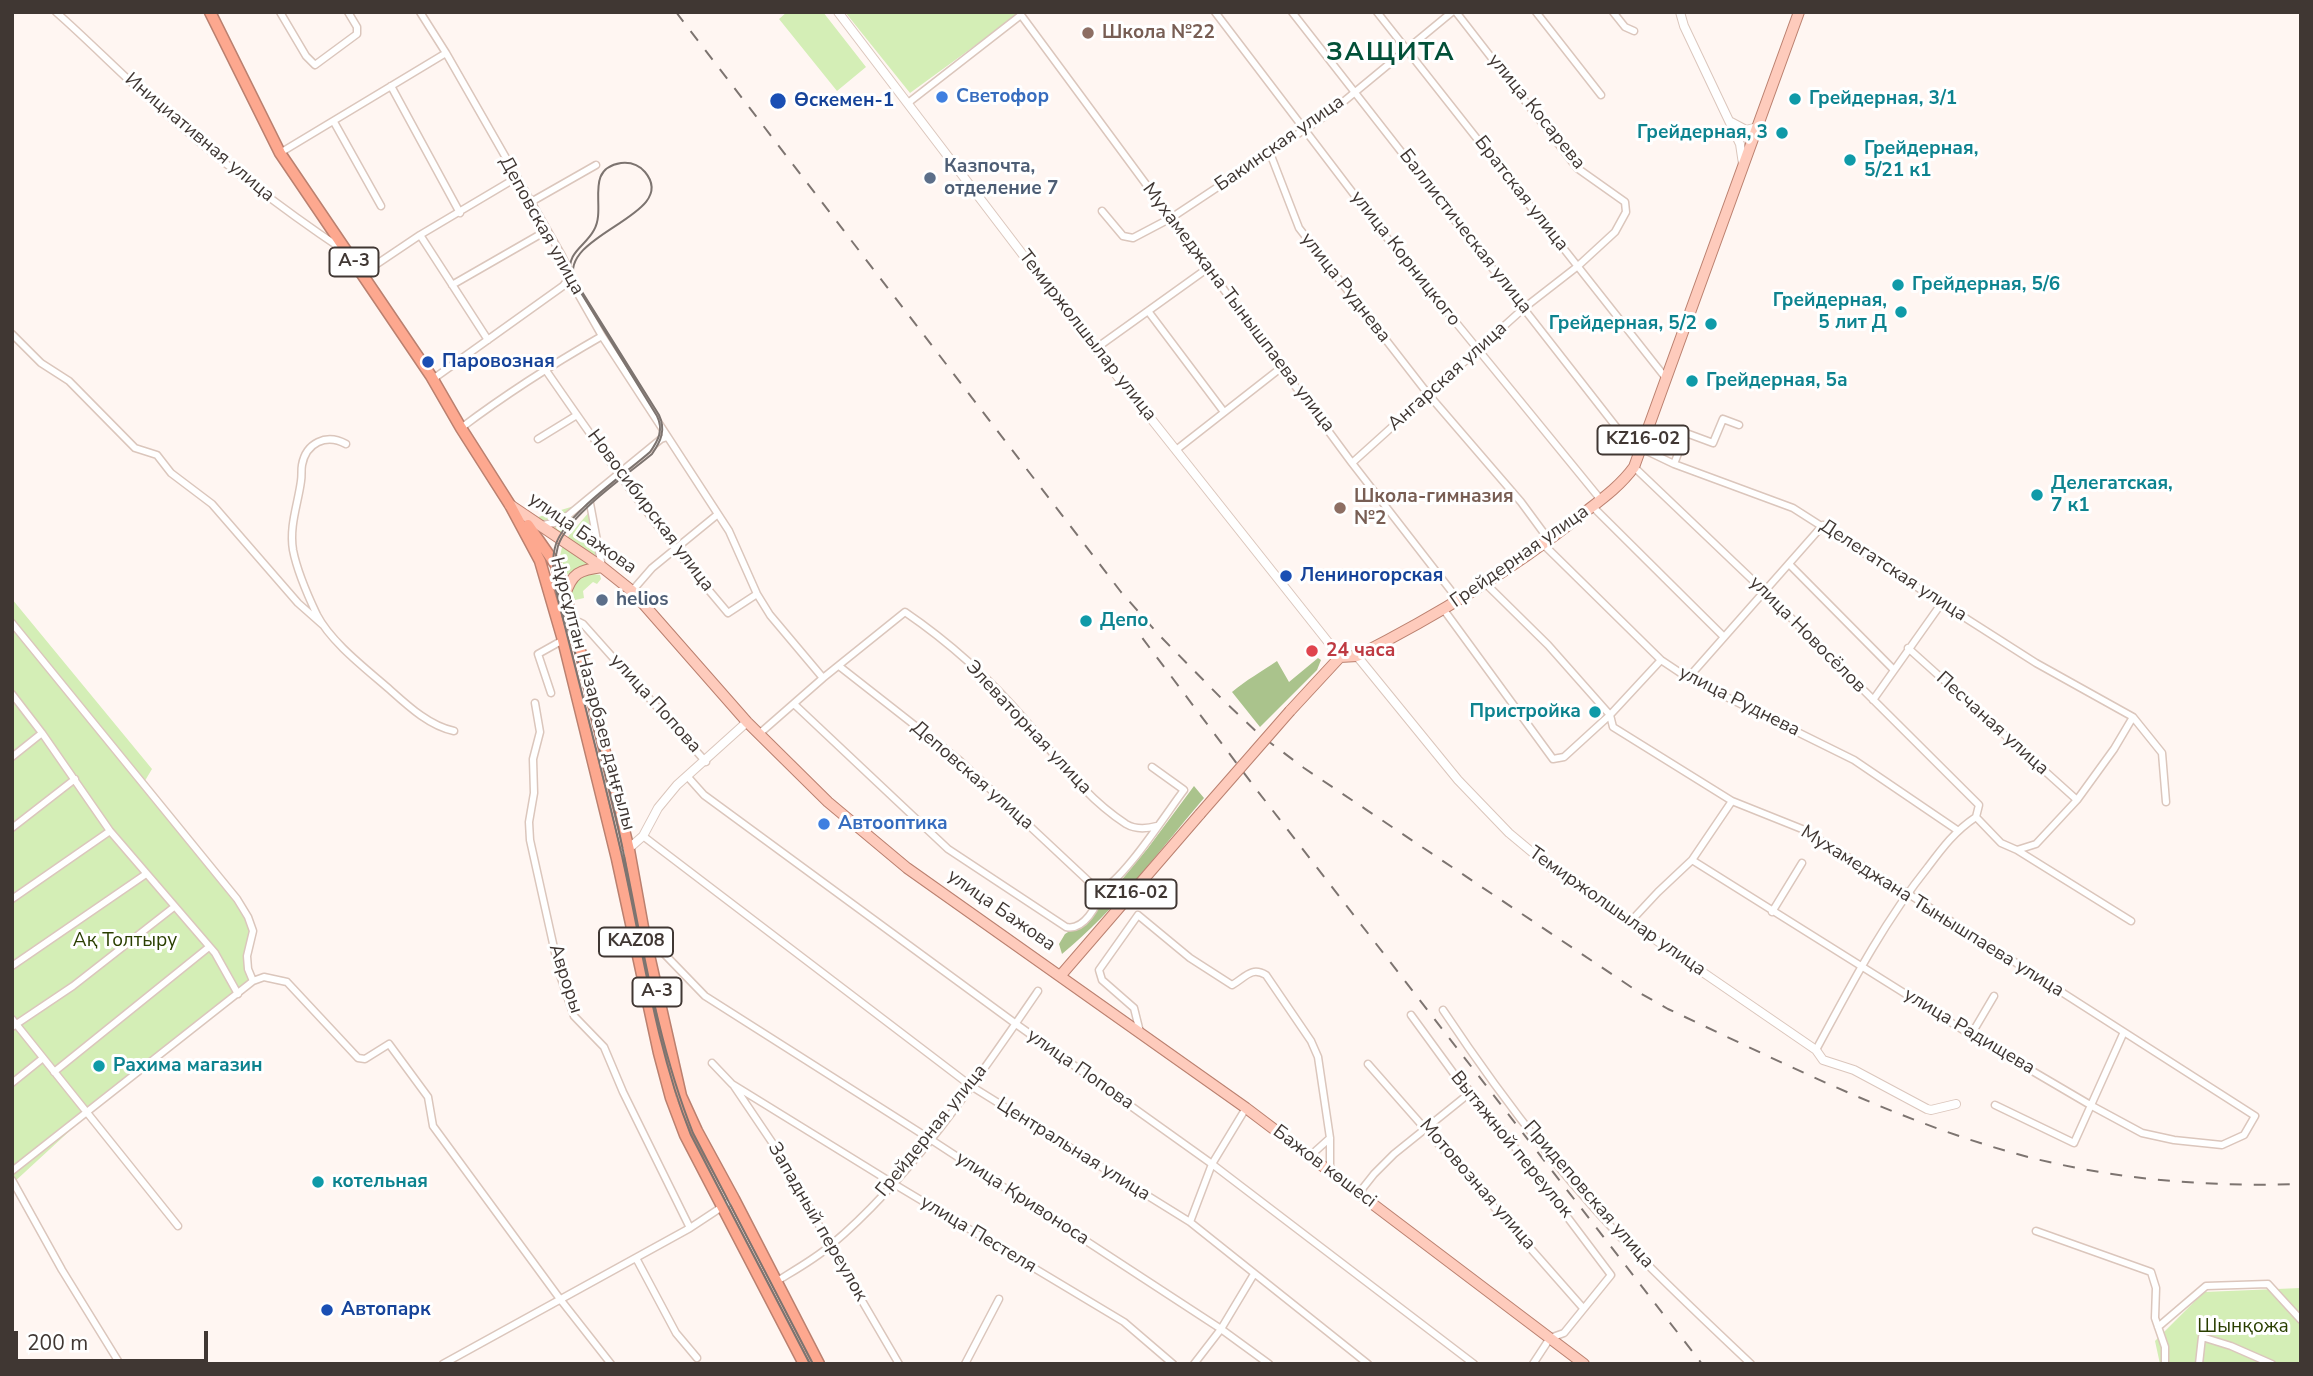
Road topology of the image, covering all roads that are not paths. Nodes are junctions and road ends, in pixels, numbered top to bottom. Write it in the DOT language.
graph roads {
  1 [pos="56,12"];
  2 [pos="210,12"];
  3 [pos="280,12"];
  4 [pos="348,12"];
  5 [pos="420,12"];
  6 [pos="838,12"];
  7 [pos="1214,12"];
  8 [pos="1292,12"];
  9 [pos="1377,12"];
  10 [pos="1454,12"];
  11 [pos="1536,12"];
  12 [pos="1613,12"];
  13 [pos="1680,12"];
  14 [pos="1799,12"];
  15 [pos="1021,14"];
  16 [pos="1634,30"];
  17 [pos="1406,50"];
  18 [pos="446,53"];
  19 [pos="391,86"];
  20 [pos="1355,92"];
  21 [pos="1601,95"];
  22 [pos="908,103"];
  23 [pos="1729,120"];
  24 [pos="334,122"];
  25 [pos="1758,127"];
  26 [pos="1304,129"];
  27 [pos="279,153"];
  28 [pos="1270,153"];
  29 [pos="596,165"];
  30 [pos="1743,167"];
  31 [pos="516,178"];
  32 [pos="531,202"];
  33 [pos="1625,202"];
  34 [pos="381,206"];
  35 [pos="1102,211"];
  36 [pos="460,213"];
  37 [pos="1171,218"];
  38 [pos="546,231"];
  39 [pos="420,235"];
  40 [pos="349,254"];
  41 [pos="1578,266"];
  42 [pos="1208,268"];
  43 [pos="362,274"];
  44 [pos="569,278"];
  45 [pos="452,285"];
  46 [pos="1524,308"];
  47 [pos="1148,310"];
  48 [pos="12,334"];
  49 [pos="602,336"];
  50 [pos="488,340"];
  51 [pos="1096,349"];
  52 [pos="1477,350"];
  53 [pos="1282,367"];
  54 [pos="545,369"];
  55 [pos="1665,377"];
  56 [pos="433,379"];
  57 [pos="1427,394"];
  58 [pos="1224,412"];
  59 [pos="577,415"];
  60 [pos="1739,425"];
  61 [pos="461,428"];
  62 [pos="667,437"];
  63 [pos="538,439"];
  64 [pos="346,444"];
  65 [pos="1641,449"];
  66 [pos="1176,450"];
  67 [pos="1353,463"];
  68 [pos="1674,464"];
  69 [pos="1634,467"];
  70 [pos="618,475"];
  71 [pos="589,498"];
  72 [pos="1597,503"];
  73 [pos="510,505"];
  74 [pos="718,514"];
  75 [pos="542,525"];
  76 [pos="1823,525"];
  77 [pos="1546,542"];
  78 [pos="674,549"];
  79 [pos="1789,564"];
  80 [pos="602,567"];
  81 [pos="1485,583"];
  82 [pos="1763,590"];
  83 [pos="632,591"];
  84 [pos="757,594"];
  85 [pos="565,596"];
  86 [pos="1459,601"];
  87 [pos="1941,604"];
  88 [pos="1444,610"];
  89 [pos="573,622"];
  90 [pos="12,623"];
  91 [pos="324,626"];
  92 [pos="1724,637"];
  93 [pos="563,640"];
  94 [pos="1908,648"];
  95 [pos="1357,656"];
  96 [pos="1340,657"];
  97 [pos="1661,660"];
  98 [pos="839,666"];
  99 [pos="1894,670"];
  100 [pos="823,678"];
  101 [pos="1688,678"];
  102 [pos="551,693"];
  103 [pos="12,694"];
  104 [pos="1872,700"];
  105 [pos="535,704"];
  106 [pos="794,704"];
  107 [pos="1610,715"];
  108 [pos="2133,717"];
  109 [pos="747,722"];
  110 [pos="454,731"];
  111 [pos="42,733"];
  112 [pos="759,734"];
  113 [pos="12,757"];
  114 [pos="706,762"];
  115 [pos="1152,766"];
  116 [pos="687,776"];
  117 [pos="75,779"];
  118 [pos="2077,800"];
  119 [pos="1732,802"];
  120 [pos="2166,802"];
  121 [pos="1976,817"];
  122 [pos="1157,826"];
  123 [pos="12,828"];
  124 [pos="1957,830"];
  125 [pos="110,831"];
  126 [pos="643,836"];
  127 [pos="629,850"];
  128 [pos="2017,850"];
  129 [pos="617,859"];
  130 [pos="1692,860"];
  131 [pos="1802,863"];
  132 [pos="146,874"];
  133 [pos="1099,891"];
  134 [pos="1907,893"];
  135 [pos="12,899"];
  136 [pos="174,906"];
  137 [pos="1772,912"];
  138 [pos="2131,921"];
  139 [pos="1630,922"];
  140 [pos="639,935"];
  141 [pos="209,947"];
  142 [pos="12,966"];
  143 [pos="1862,966"];
  144 [pos="1061,975"];
  145 [pos="253,981"];
  146 [pos="1038,991"];
  147 [pos="238,994"];
  148 [pos="1994,996"];
  149 [pos="1443,1010"];
  150 [pos="1411,1016"];
  151 [pos="14,1023"];
  152 [pos="1016,1024"];
  153 [pos="1140,1032"];
  154 [pos="2123,1034"];
  155 [pos="1971,1035"];
  156 [pos="1816,1049"];
  157 [pos="43,1058"];
  158 [pos="712,1063"];
  159 [pos="1368,1064"];
  160 [pos="54,1072"];
  161 [pos="12,1083"];
  162 [pos="732,1084"];
  163 [pos="971,1086"];
  164 [pos="1471,1092"];
  165 [pos="1956,1104"];
  166 [pos="1995,1105"];
  167 [pos="2092,1106"];
  168 [pos="1246,1108"];
  169 [pos="88,1114"];
  170 [pos="2255,1116"];
  171 [pos="1427,1129"];
  172 [pos="1330,1138"];
  173 [pos="930,1139"];
  174 [pos="1321,1148"];
  175 [pos="1330,1153"];
  176 [pos="1310,1156"];
  177 [pos="1212,1164"];
  178 [pos="12,1171"];
  179 [pos="1330,1172"];
  180 [pos="12,1180"];
  181 [pos="894,1184"];
  182 [pos="1359,1193"];
  183 [pos="734,1199"];
  184 [pos="722,1207"];
  185 [pos="1190,1222"];
  186 [pos="178,1226"];
  187 [pos="690,1228"];
  188 [pos="2036,1231"];
  189 [pos="831,1246"];
  190 [pos="636,1258"];
  191 [pos="1254,1274"];
  192 [pos="777,1281"];
  193 [pos="560,1299"];
  194 [pos="999,1299"];
  195 [pos="1583,1308"];
  196 [pos="2301,1320"];
  197 [pos="2158,1327"];
  198 [pos="1221,1329"];
  199 [pos="1550,1338"];
  200 [pos="697,1358"];
  201 [pos="120,1364"];
  202 [pos="443,1364"];
  203 [pos="611,1364"];
  204 [pos="804,1364"];
  205 [pos="819,1364"];
  206 [pos="899,1364"];
  207 [pos="965,1364"];
  208 [pos="1173,1364"];
  209 [pos="1194,1364"];
  210 [pos="1269,1364"];
  211 [pos="1368,1364"];
  212 [pos="1474,1364"];
  213 [pos="1533,1364"];
  214 [pos="1584,1364"];
  215 [pos="1751,1364"];
  216 [pos="2165,1364"];
  217 [pos="2199,1364"];
  218 [pos="2272,1364"];
  1 -- 40 [label="street, Инициативная улица"];
  2 -- 27 [label="highway, улица Бажова / A-3"];
  3 -- 4 [label="street"];
  5 -- 18 [label="street, Деповская улица"];
  6 -- 22 [label="street, Темиржолшылар улица"];
  7 -- 26 [label="street, улица Корницкого"];
  8 -- 20 [label="street, Баллистическая улица"];
  9 -- 17 [label="street, Братская улица"];
  10 -- 17 [label="street, Бакинская улица"];
  10 -- 33 [label="street, улица Косарева"];
  11 -- 21 [label="street"];
  12 -- 16 [label="street"];
  13 -- 23 [label="street"];
  14 -- 25 [label="main road, Грейдерная улица / KZ16-02"];
  15 -- 22 [label="street"];
  15 -- 37 [label="street, Мухамеджана Тынышпаева улица"];
  17 -- 20 [label="street, Бакинская улица"];
  17 -- 41 [label="street, Братская улица"];
  18 -- 19 [label="street"];
  18 -- 31 [label="street, Деповская улица"];
  19 -- 24 [label="street"];
  19 -- 36 [label="street"];
  20 -- 26 [label="street, Бакинская улица"];
  20 -- 46 [label="street, Баллистическая улица"];
  22 -- 51 [label="street, Темиржолшылар улица"];
  23 -- 25 [label="street"];
  23 -- 30 [label="street"];
  24 -- 27 [label="street"];
  24 -- 34 [label="street"];
  25 -- 30 [label="main road, Грейдерная улица / KZ16-02"];
  26 -- 28 [label="street, Бакинская улица"];
  26 -- 52 [label="street, улица Корницкого"];
  27 -- 40 [label="highway, улица Бажова / A-3"];
  28 -- 37 [label="street, Бакинская улица"];
  28 -- 57 [label="street, улица Руднева"];
  29 -- 32 [label="street"];
  30 -- 55 [label="main road, Грейдерная улица / KZ16-02"];
  31 -- 32 [label="street, Деповская улица"];
  31 -- 36 [label="street"];
  32 -- 38 [label="street, Деповская улица"];
  33 -- 41 [label="street, Ангарская улица"];
  35 -- 37 [label="street, Бакинская улица"];
  36 -- 39 [label="street"];
  37 -- 42 [label="street, Мухамеджана Тынышпаева улица"];
  38 -- 44 [label="street, Деповская улица"];
  38 -- 45 [label="street"];
  39 -- 43 [label="street"];
  39 -- 45 [label="street"];
  40 -- 43 [label="highway, улица Бажова / A-3"];
  41 -- 46 [label="street, Ангарская улица"];
  41 -- 55 [label="street, Братская улица"];
  42 -- 47 [label="street"];
  42 -- 53 [label="street, Мухамеджана Тынышпаева улица"];
  43 -- 56 [label="highway, улица Бажова / A-3"];
  44 -- 49 [label="street, Деповская улица"];
  44 -- 50 [label="street"];
  45 -- 50 [label="street"];
  46 -- 52 [label="street, Ангарская улица"];
  46 -- 65 [label="street, Баллистическая улица"];
  47 -- 51 [label="street"];
  47 -- 58 [label="street"];
  48 -- 91 [label="street"];
  49 -- 54 [label="street"];
  49 -- 62 [label="street, Деповская улица"];
  50 -- 56 [label="street"];
  51 -- 66 [label="street, Темиржолшылар улица"];
  52 -- 57 [label="street, Ангарская улица"];
  52 -- 72 [label="street, улица Корницкого"];
  53 -- 58 [label="street"];
  53 -- 67 [label="street, Мухамеджана Тынышпаева улица"];
  54 -- 59 [label="street, Новосибирская улица"];
  54 -- 61 [label="street"];
  55 -- 65 [label="main road, Грейдерная улица / KZ16-02"];
  56 -- 61 [label="highway, улица Бажова / A-3"];
  57 -- 67 [label="street, Ангарская улица"];
  57 -- 77 [label="street, улица Руднева"];
  58 -- 66 [label="street"];
  59 -- 63 [label="street, Новосибирская улица"];
  59 -- 70 [label="street, Новосибирская улица"];
  60 -- 68 [label="street"];
  61 -- 73 [label="highway, улица Бажова / A-3"];
  62 -- 70 [label="street"];
  62 -- 74 [label="street, Деповская улица"];
  64 -- 91 [label="street"];
  65 -- 68 [label="street, Делегатская улица"];
  65 -- 69 [label="main road, Грейдерная улица / KZ16-02"];
  66 -- 96 [label="street, Темиржолшылар улица"];
  67 -- 86 [label="street, Мухамеджана Тынышпаева улица"];
  68 -- 76 [label="street, Делегатская улица"];
  69 -- 72 [label="main road, Грейдерная улица / KZ16-02"];
  69 -- 82 [label="street, улица Новосёлов"];
  70 -- 71 [label="street"];
  70 -- 78 [label="street, Новосибирская улица"];
  71 -- 75 [label="street"];
  71 -- 80 [label="street"];
  72 -- 77 [label="main road, Грейдерная улица / KZ16-02"];
  72 -- 92 [label="street, улица Корницкого"];
  73 -- 75 [label="main road, улица Бажова"];
  73 -- 85 [label="highway, Нұрсұлтан Назарбаев даңғылы"];
  73 -- 93 [label="highway, Нұрсұлтан Назарбаев даңғылы / KAZ08"];
  74 -- 78 [label="street"];
  74 -- 84 [label="street, Деповская улица"];
  75 -- 80 [label="main road, улица Бажова"];
  76 -- 79 [label="street"];
  76 -- 87 [label="street, Делегатская улица"];
  77 -- 81 [label="main road, Грейдерная улица / KZ16-02"];
  77 -- 97 [label="street, улица Руднева"];
  78 -- 83 [label="street"];
  78 -- 84 [label="street, Новосибирская улица"];
  79 -- 82 [label="street"];
  79 -- 99 [label="street"];
  80 -- 83 [label="main road, улица Бажова"];
  80 -- 85 [label="main road"];
  81 -- 86 [label="main road, Грейдерная улица / KZ16-02"];
  81 -- 107 [label="street, Мухамеджана Тынышпаева улица"];
  82 -- 92 [label="street"];
  82 -- 104 [label="street, улица Новосёлов"];
  83 -- 109 [label="main road, улица Бажова"];
  84 -- 100 [label="street, Деповская улица"];
  85 -- 89 [label="highway, Нұрсұлтан Назарбаев даңғылы / А-3"];
  86 -- 88 [label="main road, Грейдерная улица / KZ16-02"];
  87 -- 94 [label="street"];
  87 -- 108 [label="street, Делегатская улица"];
  88 -- 95 [label="main road, Грейдерная улица / KZ16-02"];
  88 -- 107 [label="street"];
  89 -- 114 [label="street, улица Попова"];
  89 -- 127 [label="highway, Нұрсұлтан Назарбаев даңғылы / А-3"];
  90 -- 145 [label="street"];
  91 -- 110 [label="street"];
  92 -- 101 [label="street"];
  93 -- 102 [label="street"];
  93 -- 129 [label="highway, Нұрсұлтан Назарбаев даңғылы / KAZ08"];
  94 -- 99 [label="street"];
  94 -- 118 [label="street, Песчаная улица"];
  95 -- 96 [label="main road, Грейдерная улица / KZ16-02"];
  95 -- 139 [label="street, Темиржолшылар улица"];
  96 -- 144 [label="main road, KZ16-02, bridge"];
  97 -- 101 [label="street, улица Руднева"];
  97 -- 107 [label="street"];
  98 -- 100 [label="street"];
  98 -- 122 [label="street, Элеваторная улица"];
  98 -- 133 [label="street, Деповская улица"];
  99 -- 104 [label="street"];
  100 -- 106 [label="street"];
  101 -- 124 [label="street, улица Руднева"];
  103 -- 111 [label="street"];
  104 -- 121 [label="street, улица Новосёлов"];
  105 -- 187 [label="street, Авроры"];
  106 -- 112 [label="street"];
  106 -- 133 [label="street"];
  107 -- 119 [label="street, Мухамеджана Тынышпаева улица"];
  108 -- 118 [label="street"];
  108 -- 120 [label="street, Делегатская улица"];
  109 -- 112 [label="main road, улица Бажова"];
  109 -- 114 [label="street"];
  111 -- 113 [label="street"];
  111 -- 117 [label="street"];
  112 -- 144 [label="main road, улица Бажова"];
  114 -- 116 [label="street"];
  115 -- 122 [label="street"];
  116 -- 126 [label="street"];
  116 -- 152 [label="street, улица Попова"];
  117 -- 123 [label="street"];
  117 -- 125 [label="street"];
  118 -- 128 [label="street"];
  119 -- 130 [label="street"];
  119 -- 134 [label="street, Мухамеджана Тынышпаева улица"];
  121 -- 124 [label="street"];
  121 -- 128 [label="street"];
  122 -- 133 [label="street"];
  124 -- 134 [label="street"];
  125 -- 132 [label="street"];
  125 -- 135 [label="street"];
  126 -- 127 [label="street"];
  126 -- 163 [label="street, Центральная улица"];
  127 -- 129 [label="street"];
  127 -- 140 [label="highway, Нұрсұлтан Назарбаев даңғылы / А-3"];
  128 -- 138 [label="street"];
  129 -- 140 [label="highway, Нұрсұлтан Назарбаев даңғылы / KAZ08"];
  130 -- 137 [label="street, улица Радищева"];
  130 -- 139 [label="street"];
  131 -- 137 [label="street"];
  132 -- 136 [label="street"];
  132 -- 142 [label="street"];
  134 -- 143 [label="street"];
  134 -- 154 [label="street, Мухамеджана Тынышпаева улица"];
  136 -- 141 [label="street"];
  136 -- 151 [label="street"];
  137 -- 143 [label="street, улица Радищева"];
  139 -- 156 [label="street, Темиржолшылар улица"];
  140 -- 173 [label="street, улица Кривоноса"];
  140 -- 183 [label="highway, Нұрсұлтан Назарбаев даңғылы / А-3"];
  140 -- 184 [label="highway, Нұрсұлтан Назарбаев даңғылы / KAZ08"];
  141 -- 147 [label="street"];
  141 -- 160 [label="street"];
  143 -- 155 [label="street, улица Радищева"];
  143 -- 156 [label="street"];
  144 -- 153 [label="main road, Бажов көшесі"];
  145 -- 147 [label="street"];
  145 -- 193 [label="street"];
  146 -- 152 [label="street, Грейдерная улица"];
  147 -- 169 [label="street"];
  148 -- 155 [label="street"];
  149 -- 215 [label="street, Придеповская улица"];
  150 -- 164 [label="street, Вытяжной переулок"];
  151 -- 157 [label="street"];
  152 -- 163 [label="street, Грейдерная улица"];
  152 -- 177 [label="street, улица Попова"];
  153 -- 168 [label="main road, Бажов көшесі"];
  153 -- 172 [label="street"];
  154 -- 167 [label="street"];
  154 -- 170 [label="street, Мухамеджана Тынышпаева улица"];
  155 -- 167 [label="street, улица Радищева"];
  156 -- 165 [label="street, Темиржолшылар улица"];
  157 -- 160 [label="street"];
  157 -- 161 [label="street"];
  158 -- 162 [label="street, улица Пестеля"];
  159 -- 171 [label="street, Мотовозная улица"];
  160 -- 169 [label="street"];
  162 -- 181 [label="street, улица Пестеля"];
  162 -- 189 [label="street, Западный переулок"];
  163 -- 173 [label="street, Грейдерная улица"];
  163 -- 185 [label="street, Центральная улица"];
  164 -- 171 [label="street"];
  164 -- 195 [label="street, Вытяжной переулок"];
  166 -- 167 [label="street"];
  167 -- 170 [label="street, улица Радищева"];
  168 -- 176 [label="main road, Бажов көшесі"];
  168 -- 177 [label="street"];
  169 -- 178 [label="street"];
  169 -- 186 [label="street"];
  171 -- 182 [label="street"];
  171 -- 195 [label="street, Мотовозная улица"];
  172 -- 174 [label="street"];
  172 -- 175 [label="street"];
  173 -- 181 [label="street, Грейдерная улица"];
  173 -- 198 [label="street, улица Кривоноса"];
  174 -- 175 [label="street"];
  174 -- 176 [label="street"];
  175 -- 179 [label="street"];
  176 -- 179 [label="main road, Бажов көшесі"];
  177 -- 185 [label="street"];
  177 -- 212 [label="street, улица Попова"];
  179 -- 182 [label="main road, Бажов көшесі"];
  180 -- 201 [label="street"];
  181 -- 189 [label="street, Грейдерная улица"];
  181 -- 208 [label="street, улица Пестеля"];
  182 -- 199 [label="main road, Бажов көшесі"];
  183 -- 184 [label="street"];
  183 -- 192 [label="highway, Нұрсұлтан Назарбаев даңғылы / А-3"];
  184 -- 187 [label="street"];
  184 -- 204 [label="highway, Нұрсұлтан Назарбаев даңғылы / KAZ08"];
  185 -- 191 [label="street, Центральная улица"];
  187 -- 190 [label="street"];
  188 -- 197 [label="street"];
  189 -- 192 [label="street, Грейдерная улица"];
  189 -- 206 [label="street, Западный переулок"];
  190 -- 193 [label="street"];
  190 -- 200 [label="street"];
  191 -- 198 [label="street"];
  191 -- 211 [label="street, Центральная улица"];
  192 -- 205 [label="highway, Нұрсұлтан Назарбаев даңғылы / А-3"];
  193 -- 202 [label="street"];
  193 -- 203 [label="street"];
  194 -- 207 [label="street"];
  195 -- 199 [label="street"];
  196 -- 197 [label="street"];
  197 -- 216 [label="street"];
  198 -- 209 [label="street"];
  198 -- 210 [label="street, улица Кривоноса"];
  199 -- 213 [label="street"];
  199 -- 214 [label="main road, Бажов көшесі"];
  217 -- 218 [label="street"];
}
